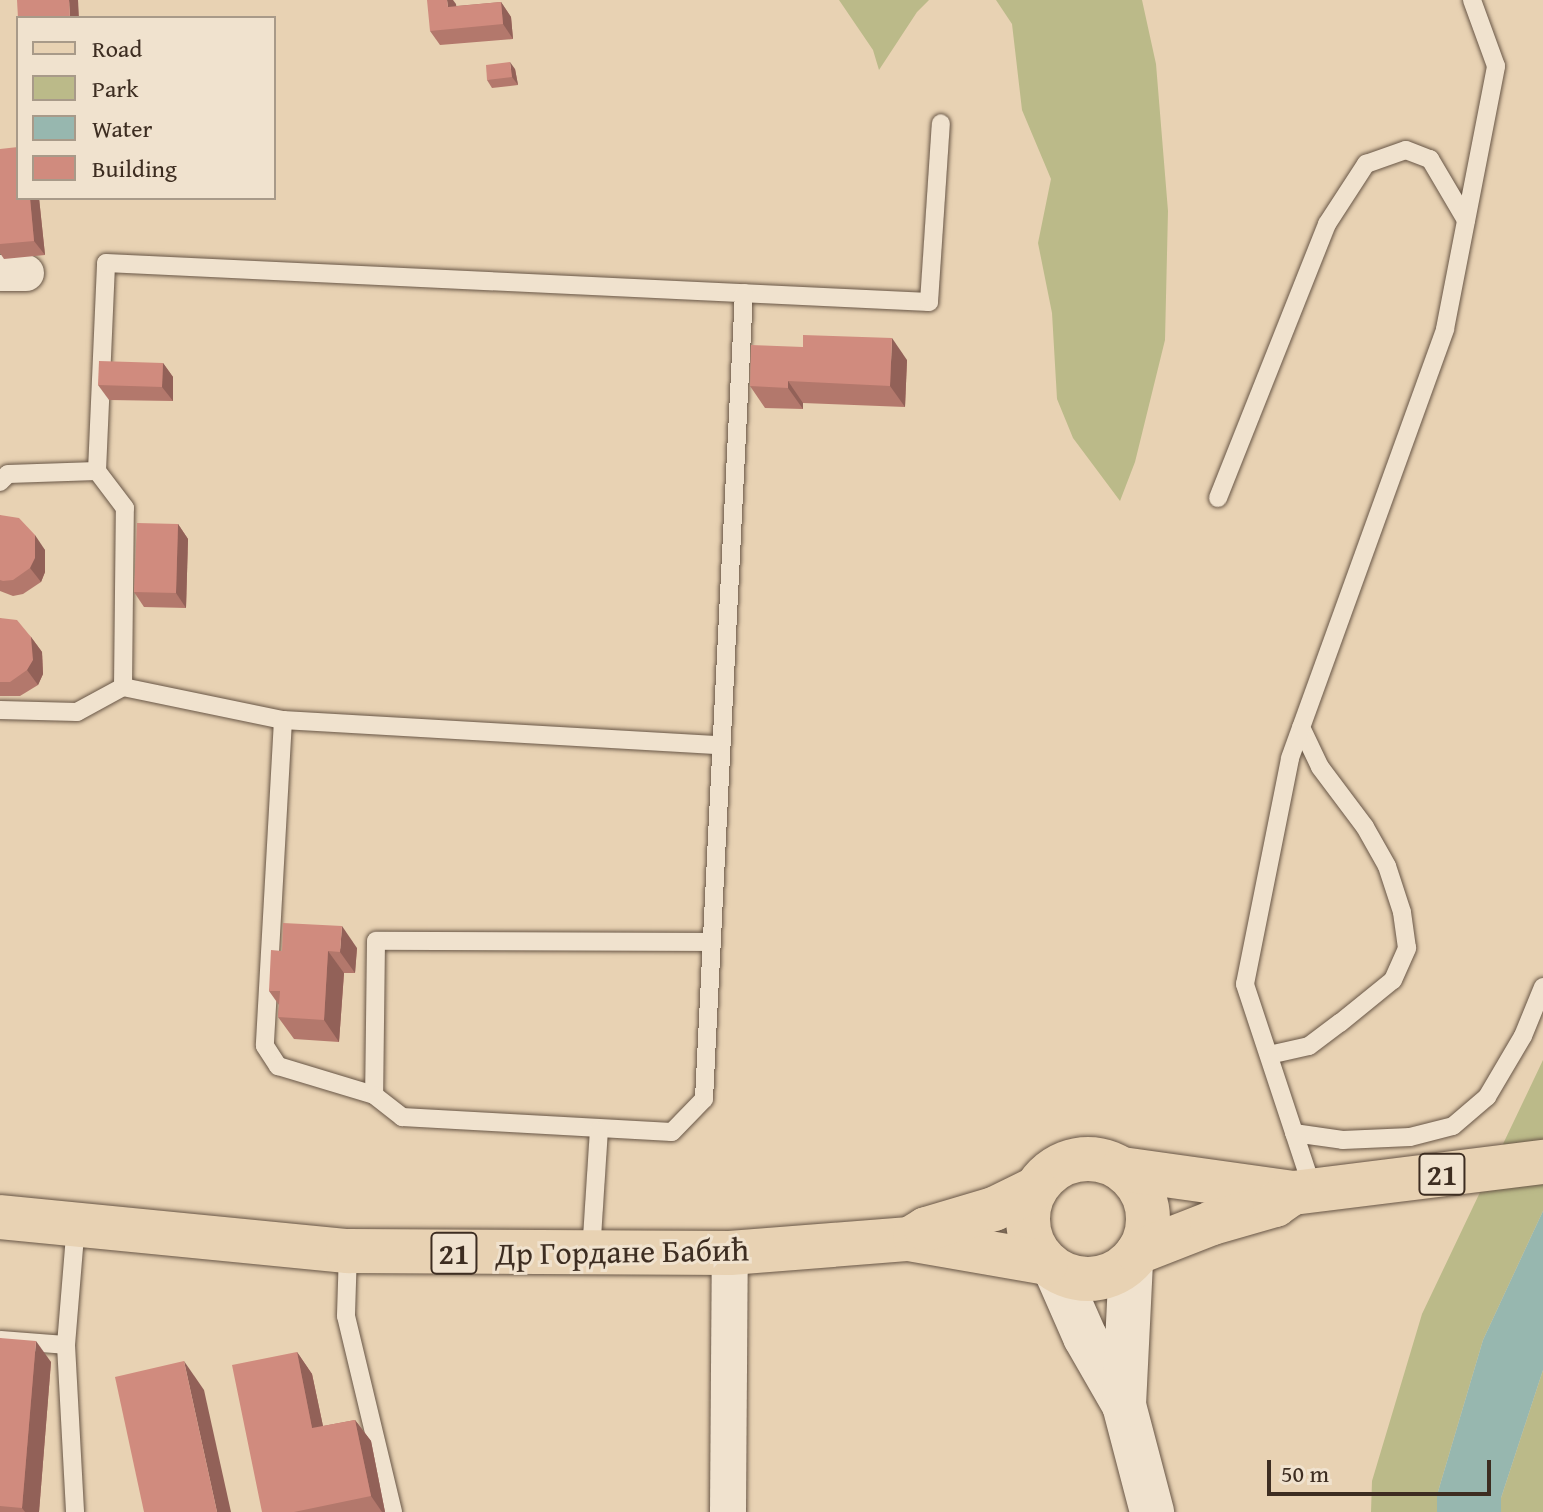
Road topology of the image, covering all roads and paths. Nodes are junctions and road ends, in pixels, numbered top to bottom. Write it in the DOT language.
graph roads {
  1 [pos="1472,0"];
  2 [pos="941,123"];
  3 [pos="1466,220"];
  4 [pos="744,293"];
  5 [pos="97,471"];
  6 [pos="0,482"];
  7 [pos="1218,498"];
  8 [pos="123,687"];
  9 [pos="0,710"];
  10 [pos="283,720"];
  11 [pos="1301,727"];
  12 [pos="719,745"];
  13 [pos="711,942"];
  14 [pos="1543,987"];
  15 [pos="1269,1055"];
  16 [pos="374,1095"];
  17 [pos="599,1130"];
  18 [pos="1294,1133"];
  19 [pos="1543,1162"];
  20 [pos="1122,1169"];
  21 [pos="1035,1189"];
  22 [pos="1316,1189"];
  23 [pos="0,1217"];
  24 [pos="77,1223"];
  25 [pos="909,1239"];
  26 [pos="348,1251"];
  27 [pos="591,1253"];
  28 [pos="730,1253"];
  29 [pos="1134,1257"];
  30 [pos="1051,1267"];
  31 [pos="0,1340"];
  32 [pos="66,1345"];
  33 [pos="1124,1405"];
  34 [pos="75,1512"];
  35 [pos="393,1512"];
  36 [pos="728,1512"];
  37 [pos="1152,1512"];
  1 -- 3 [label="lane"];
  2 -- 4 [label="lane"];
  3 -- 7 [label="lane"];
  3 -- 11 [label="lane"];
  4 -- 5 [label="lane"];
  4 -- 12 [label="lane"];
  5 -- 6 [label="lane"];
  5 -- 8 [label="lane"];
  8 -- 9 [label="lane"];
  8 -- 10 [label="lane"];
  10 -- 12 [label="lane"];
  10 -- 16 [label="lane"];
  11 -- 15 [label="lane"];
  11 -- 15 [label="lane"];
  12 -- 13 [label="lane"];
  13 -- 16 [label="lane"];
  13 -- 17 [label="lane"];
  14 -- 18 [label="lane"];
  15 -- 18 [label="lane"];
  16 -- 17 [label="lane"];
  17 -- 27 [label="lane"];
  18 -- 22 [label="lane"];
  19 -- 22 [label="main road, 21"];
  20 -- 21 [label="main road, 21"];
  20 -- 22 [label="main road, 21"];
  20 -- 29 [label="main road"];
  21 -- 25 [label="main road, Др Гордане Бабић / 21"];
  21 -- 30 [label="main road"];
  22 -- 29 [label="main road, 21"];
  23 -- 24 [label="main road, Др Гордане Бабић / 21"];
  24 -- 26 [label="main road, Др Гордане Бабић / 21"];
  24 -- 32 [label="lane"];
  25 -- 28 [label="main road, Др Гордане Бабић / 21"];
  25 -- 30 [label="main road, Др Гордане Бабић / 21"];
  26 -- 27 [label="main road, Др Гордане Бабић / 21"];
  26 -- 35 [label="lane"];
  27 -- 28 [label="main road, Др Гордане Бабић / 21"];
  28 -- 36 [label="street"];
  29 -- 30 [label="main road, 21"];
  29 -- 33 [label="street"];
  30 -- 33 [label="street"];
  31 -- 32 [label="lane"];
  32 -- 34 [label="lane"];
  33 -- 37 [label="street"];
}
